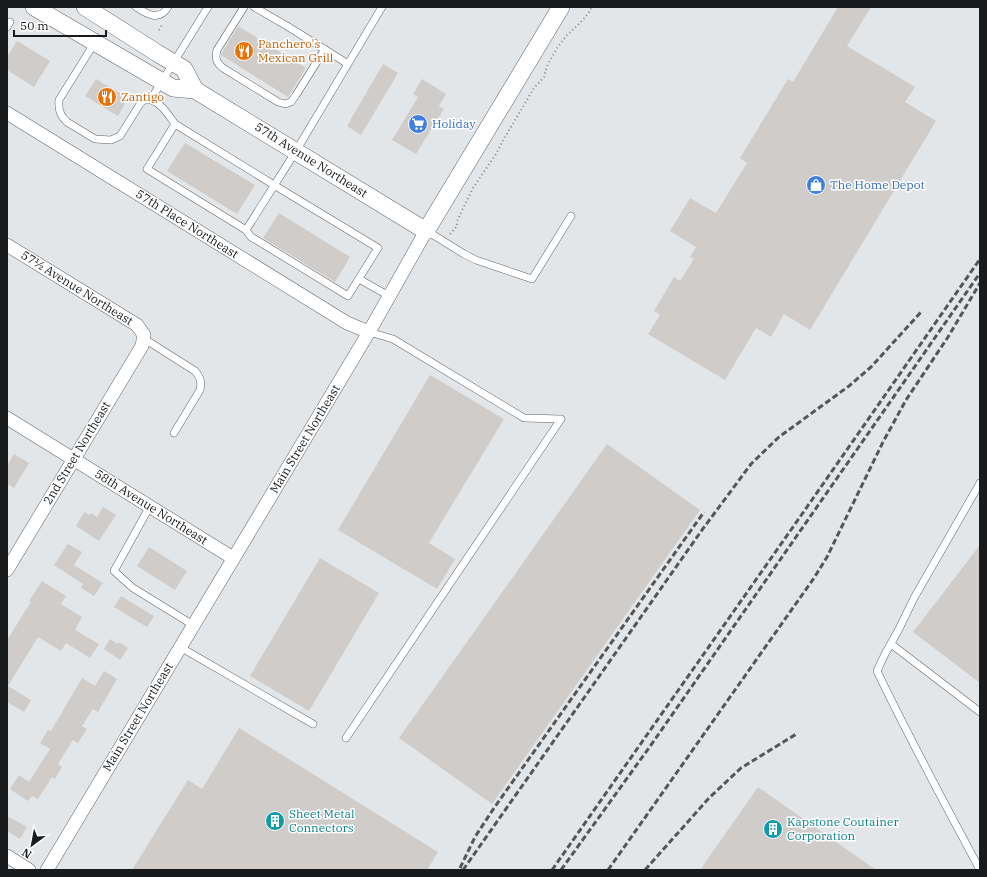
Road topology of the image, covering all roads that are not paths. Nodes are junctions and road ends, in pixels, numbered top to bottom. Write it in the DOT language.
graph roads {
  1 [pos="34,7"];
  2 [pos="85,7"];
  3 [pos="136,7"];
  4 [pos="168,7"];
  5 [pos="208,7"];
  6 [pos="244,7"];
  7 [pos="254,7"];
  8 [pos="382,7"];
  9 [pos="561,7"];
  10 [pos="95,42"];
  11 [pos="325,49"];
  12 [pos="173,62"];
  13 [pos="348,64"];
  14 [pos="162,81"];
  15 [pos="195,90"];
  16 [pos="151,99"];
  17 [pos="7,113"];
  18 [pos="175,124"];
  19 [pos="296,151"];
  20 [pos="274,185"];
  21 [pos="571,216"];
  22 [pos="246,230"];
  23 [pos="426,231"];
  24 [pos="7,245"];
  25 [pos="359,278"];
  26 [pos="389,296"];
  27 [pos="369,332"];
  28 [pos="144,336"];
  29 [pos="7,418"];
  30 [pos="174,433"];
  31 [pos="74,459"];
  32 [pos="980,483"];
  33 [pos="150,506"];
  34 [pos="233,558"];
  35 [pos="7,570"];
  36 [pos="193,625"];
  37 [pos="891,644"];
  38 [pos="180,647"];
  39 [pos="980,712"];
  40 [pos="313,724"];
  41 [pos="346,738"];
  42 [pos="7,856"];
  43 [pos="29,870"];
  44 [pos="47,870"];
  45 [pos="980,870"];
  1 -- 10 [label="street, 57th Avenue Northeast"];
  2 -- 12 [label="street"];
  3 -- 4 [label="lane"];
  5 -- 12 [label="lane"];
  6 -- 11 [label="lane"];
  7 -- 11 [label="lane"];
  8 -- 13 [label="lane"];
  9 -- 23 [label="street, Main Street Northeast"];
  10 -- 14 [label="street, 57th Avenue Northeast"];
  10 -- 16 [label="lane"];
  11 -- 13 [label="lane"];
  12 -- 14 [label="lane"];
  12 -- 15 [label="street"];
  13 -- 19 [label="lane"];
  14 -- 15 [label="street, 57th Avenue Northeast"];
  14 -- 16 [label="lane"];
  15 -- 19 [label="street, 57th Avenue Northeast"];
  16 -- 18 [label="lane"];
  17 -- 27 [label="street, 57th Place Northeast"];
  18 -- 20 [label="lane"];
  18 -- 22 [label="lane"];
  19 -- 20 [label="lane"];
  19 -- 23 [label="street, 57th Avenue Northeast"];
  20 -- 22 [label="lane"];
  20 -- 25 [label="lane"];
  21 -- 23 [label="lane"];
  22 -- 25 [label="lane"];
  23 -- 26 [label="street, Main Street Northeast"];
  24 -- 28 [label="street, 57½ Avenue Northeast"];
  25 -- 26 [label="lane"];
  26 -- 27 [label="street, Main Street Northeast"];
  27 -- 34 [label="street, Main Street Northeast"];
  27 -- 41 [label="lane"];
  28 -- 30 [label="lane"];
  28 -- 31 [label="street, 2nd Street Northeast"];
  29 -- 31 [label="street, 58th Avenue Northeast"];
  31 -- 33 [label="street, 58th Avenue Northeast"];
  31 -- 35 [label="street, 2nd Street Northeast"];
  32 -- 37 [label="lane"];
  33 -- 34 [label="street, 58th Avenue Northeast"];
  33 -- 36 [label="lane"];
  34 -- 36 [label="street, Main Street Northeast"];
  36 -- 38 [label="street, Main Street Northeast"];
  37 -- 39 [label="lane"];
  37 -- 45 [label="lane"];
  38 -- 40 [label="lane"];
  38 -- 44 [label="street, Main Street Northeast"];
  42 -- 43 [label="street"];
}
